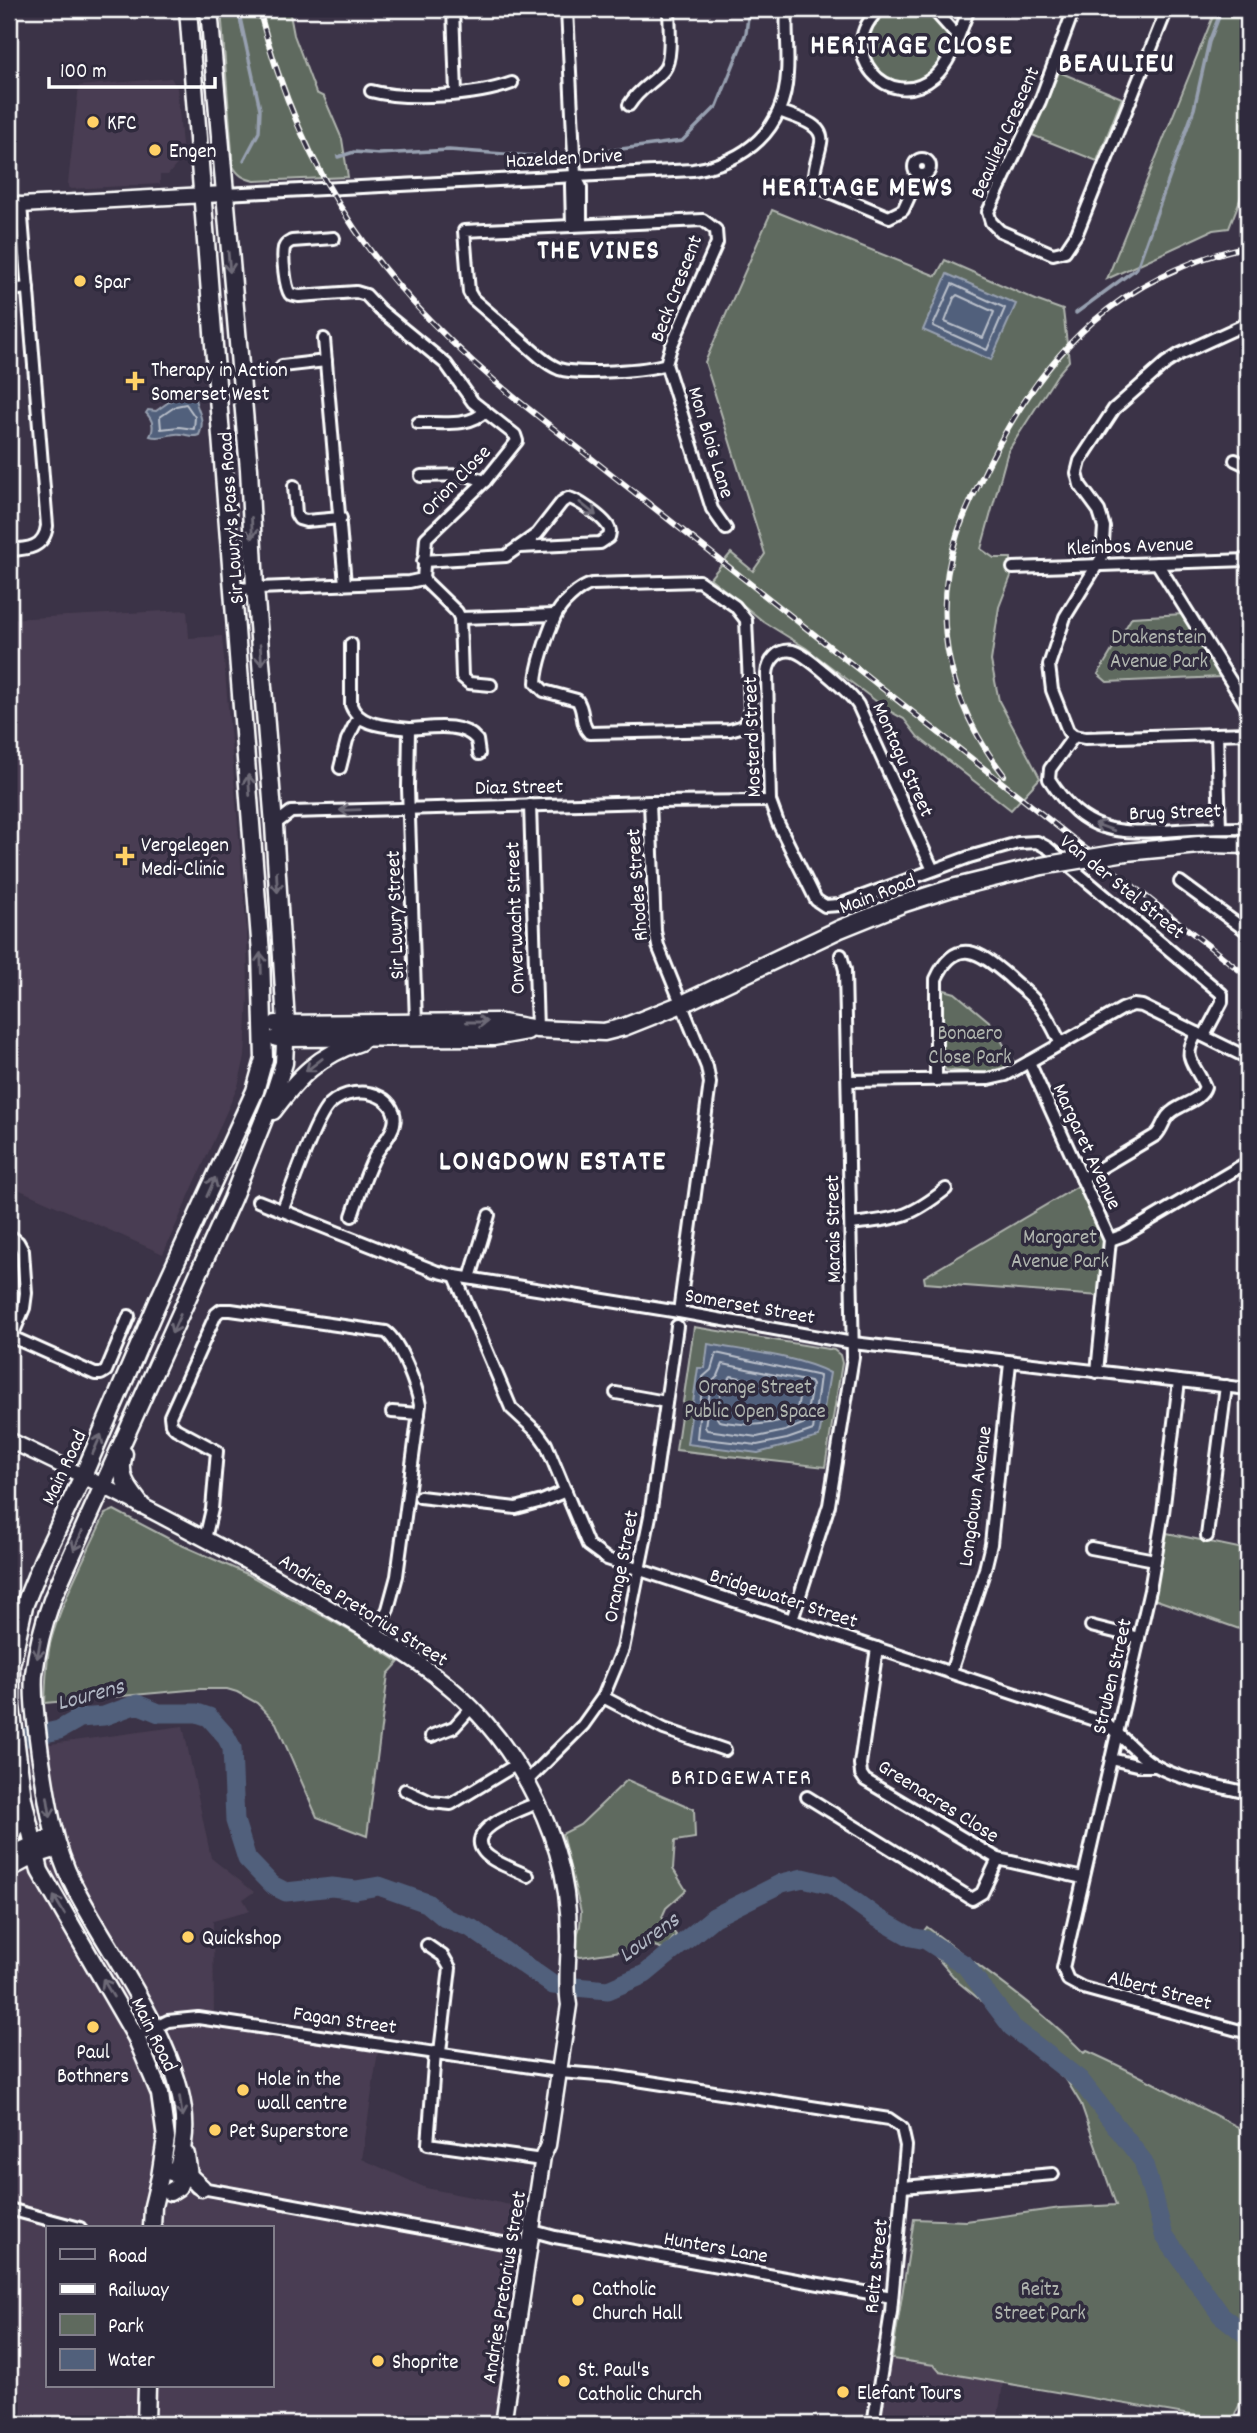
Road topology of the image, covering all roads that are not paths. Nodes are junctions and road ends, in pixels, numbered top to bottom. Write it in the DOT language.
graph roads {
  1 [pos="188,9"];
  2 [pos="209,9"];
  3 [pos="453,9"];
  4 [pos="568,9"];
  5 [pos="668,9"];
  6 [pos="788,9"];
  7 [pos="880,9"];
  8 [pos="933,9"];
  9 [pos="969,9"];
  10 [pos="1074,9"];
  11 [pos="1167,9"];
  12 [pos="957,36"];
  13 [pos="512,83"];
  14 [pos="371,91"];
  15 [pos="456,93"];
  16 [pos="629,105"];
  17 [pos="779,111"];
  18 [pos="919,175"];
  19 [pos="575,176"];
  20 [pos="224,194"];
  21 [pos="203,195"];
  22 [pos="15,205"];
  23 [pos="576,225"];
  24 [pos="334,238"];
  25 [pos="27,288"];
  26 [pos="9,290"];
  27 [pos="1248,323"];
  28 [pos="324,339"];
  29 [pos="326,361"];
  30 [pos="666,364"];
  31 [pos="282,366"];
  32 [pos="485,411"];
  33 [pos="418,423"];
  34 [pos="1235,460"];
  35 [pos="1248,466"];
  36 [pos="421,476"];
  37 [pos="485,481"];
  38 [pos="294,486"];
  39 [pos="341,518"];
  40 [pos="726,529"];
  41 [pos="520,547"];
  42 [pos="9,550"];
  43 [pos="1248,560"];
  44 [pos="423,561"];
  45 [pos="1157,563"];
  46 [pos="1096,565"];
  47 [pos="1013,568"];
  48 [pos="422,579"];
  49 [pos="345,584"];
  50 [pos="255,587"];
  51 [pos="232,589"];
  52 [pos="555,615"];
  53 [pos="460,618"];
  54 [pos="351,644"];
  55 [pos="792,651"];
  56 [pos="491,685"];
  57 [pos="1248,709"];
  58 [pos="358,718"];
  59 [pos="409,729"];
  60 [pos="1248,733"];
  61 [pos="1217,734"];
  62 [pos="1074,736"];
  63 [pos="479,754"];
  64 [pos="340,768"];
  65 [pos="770,801"];
  66 [pos="650,802"];
  67 [pos="530,805"];
  68 [pos="410,808"];
  69 [pos="274,825"];
  70 [pos="1220,828"];
  71 [pos="1248,828"];
  72 [pos="1248,845"];
  73 [pos="933,870"];
  74 [pos="1180,882"];
  75 [pos="825,906"];
  76 [pos="1248,932"];
  77 [pos="841,955"];
  78 [pos="681,1004"];
  79 [pos="416,1021"];
  80 [pos="537,1029"];
  81 [pos="264,1031"];
  82 [pos="286,1031"];
  83 [pos="1200,1034"];
  84 [pos="375,1036"];
  85 [pos="1061,1044"];
  86 [pos="1248,1058"];
  87 [pos="1029,1062"];
  88 [pos="936,1080"];
  89 [pos="848,1081"];
  90 [pos="259,1131"];
  91 [pos="1248,1162"];
  92 [pos="1082,1179"];
  93 [pos="946,1189"];
  94 [pos="258,1201"];
  95 [pos="282,1211"];
  96 [pos="489,1215"];
  97 [pos="352,1216"];
  98 [pos="852,1224"];
  99 [pos="9,1236"];
  100 [pos="1110,1240"];
  101 [pos="455,1276"];
  102 [pos="470,1278"];
  103 [pos="679,1312"];
  104 [pos="129,1315"];
  105 [pos="677,1326"];
  106 [pos="10,1340"];
  107 [pos="853,1343"];
  108 [pos="1010,1363"];
  109 [pos="1097,1372"];
  110 [pos="1179,1381"];
  111 [pos="1226,1386"];
  112 [pos="1248,1389"];
  113 [pos="617,1393"];
  114 [pos="666,1402"];
  115 [pos="392,1412"];
  116 [pos="419,1414"];
  117 [pos="131,1428"];
  118 [pos="9,1440"];
  119 [pos="83,1476"];
  120 [pos="104,1485"];
  121 [pos="566,1492"];
  122 [pos="420,1497"];
  123 [pos="141,1505"];
  124 [pos="1207,1535"];
  125 [pos="205,1539"];
  126 [pos="1091,1548"];
  127 [pos="1155,1560"];
  128 [pos="641,1570"];
  129 [pos="792,1620"];
  130 [pos="1091,1626"];
  131 [pos="375,1635"];
  132 [pos="1139,1638"];
  133 [pos="877,1648"];
  134 [pos="951,1672"];
  135 [pos="603,1697"];
  136 [pos="472,1707"];
  137 [pos="1117,1732"];
  138 [pos="431,1736"];
  139 [pos="725,1750"];
  140 [pos="1111,1759"];
  141 [pos="517,1764"];
  142 [pos="1156,1766"];
  143 [pos="527,1781"];
  144 [pos="405,1790"];
  145 [pos="1248,1793"];
  146 [pos="807,1797"];
  147 [pos="23,1799"];
  148 [pos="537,1803"];
  149 [pos="56,1842"];
  150 [pos="9,1847"];
  151 [pos="34,1851"];
  152 [pos="9,1854"];
  153 [pos="998,1859"];
  154 [pos="9,1870"];
  155 [pos="528,1876"];
  156 [pos="1083,1878"];
  157 [pos="427,1945"];
  158 [pos="1065,1975"];
  159 [pos="155,2027"];
  160 [pos="1248,2033"];
  161 [pos="136,2037"];
  162 [pos="438,2052"];
  163 [pos="556,2071"];
  164 [pos="889,2119"];
  165 [pos="184,2142"];
  166 [pos="543,2158"];
  167 [pos="1053,2174"];
  168 [pos="171,2181"];
  169 [pos="903,2187"];
  170 [pos="202,2188"];
  171 [pos="9,2209"];
  172 [pos="73,2226"];
  173 [pos="152,2226"];
  174 [pos="532,2238"];
  175 [pos="892,2297"];
  176 [pos="147,2388"];
  177 [pos="145,2424"];
  178 [pos="503,2424"];
  179 [pos="873,2424"];
  1 -- 21 [label="main road, Sir Lowry's Pass Road"];
  2 -- 20 [label="main road, Sir Lowry's Pass Road"];
  3 -- 15 [label="street"];
  4 -- 19 [label="street"];
  5 -- 16 [label="street"];
  6 -- 17 [label="street, Hazelden Drive"];
  7 -- 12 [label="street"];
  8 -- 12 [label="street"];
  9 -- 12 [label="street"];
  10 -- 11 [label="street, Beaulieu Crescent"];
  13 -- 15 [label="street"];
  14 -- 15 [label="street"];
  17 -- 18 [label="street"];
  17 -- 19 [label="street, Hazelden Drive"];
  19 -- 20 [label="street, Hazelden Drive"];
  19 -- 23 [label="street"];
  20 -- 21 [label="street"];
  20 -- 50 [label="main road, Sir Lowry's Pass Road, one-way"];
  21 -- 22 [label="street"];
  21 -- 51 [label="main road, Sir Lowry's Pass Road"];
  22 -- 25 [label="street"];
  23 -- 30 [label="street, Beck Crescent"];
  23 -- 30 [label="street, Beck Crescent"];
  24 -- 32 [label="street, Orion Close"];
  25 -- 26 [label="street"];
  25 -- 42 [label="street"];
  27 -- 46 [label="street"];
  28 -- 29 [label="street"];
  29 -- 31 [label="street"];
  29 -- 39 [label="street"];
  30 -- 40 [label="street, Mon Blois Lane"];
  32 -- 33 [label="street"];
  32 -- 37 [label="street, Orion Close"];
  34 -- 35 [label="street"];
  36 -- 37 [label="street"];
  37 -- 44 [label="street, Orion Close"];
  38 -- 39 [label="street"];
  39 -- 49 [label="street"];
  41 -- 41 [label="street, one-way"];
  41 -- 44 [label="street"];
  43 -- 45 [label="street, Kleinbos Avenue"];
  44 -- 48 [label="street, Orion Close"];
  45 -- 46 [label="street, Kleinbos Avenue"];
  45 -- 57 [label="street"];
  46 -- 47 [label="street, Kleinbos Avenue"];
  46 -- 62 [label="street"];
  48 -- 49 [label="street"];
  48 -- 53 [label="street"];
  49 -- 50 [label="street"];
  50 -- 51 [label="street"];
  50 -- 69 [label="main road, Sir Lowry's Pass Road, one-way"];
  81 -- 51 [label="main road, Sir Lowry's Pass Road, one-way"];
  52 -- 52 [label="street"];
  52 -- 53 [label="street"];
  53 -- 56 [label="street"];
  54 -- 58 [label="street"];
  55 -- 65 [label="street, Mosterd Street"];
  55 -- 73 [label="street, Montagu Street"];
  58 -- 59 [label="street"];
  58 -- 64 [label="street"];
  59 -- 63 [label="street"];
  59 -- 68 [label="street, Sir Lowry Street"];
  60 -- 61 [label="street"];
  61 -- 62 [label="street"];
  61 -- 70 [label="street"];
  70 -- 62 [label="street, Brug Street, one-way"];
  65 -- 66 [label="street, Diaz Street"];
  65 -- 75 [label="street, Mosterd Street"];
  66 -- 67 [label="street, Diaz Street"];
  66 -- 78 [label="street, Rhodes Street"];
  67 -- 68 [label="street, Diaz Street"];
  67 -- 80 [label="street, Onverwacht Street"];
  68 -- 69 [label="street, Diaz Street, one-way"];
  68 -- 79 [label="street, Sir Lowry Street"];
  69 -- 82 [label="main road, Sir Lowry's Pass Road, one-way"];
  70 -- 71 [label="street, Brug Street"];
  72 -- 78 [label="main road, Main Road, bridge"];
  73 -- 75 [label="street, Van der Stel Street"];
  73 -- 83 [label="street, Van der Stel Street"];
  74 -- 76 [label="street"];
  77 -- 89 [label="street, Marais Street"];
  78 -- 80 [label="main road, Main Road"];
  78 -- 103 [label="street"];
  79 -- 80 [label="main road, Main Road, one-way"];
  79 -- 82 [label="main road, Main Road"];
  80 -- 84 [label="main road, Main Road"];
  81 -- 82 [label="main road, Main Road"];
  119 -- 81 [label="main road, Main Road, one-way"];
  82 -- 84 [label="main road, Main Road"];
  82 -- 90 [label="main road, Main Road"];
  83 -- 85 [label="street"];
  83 -- 86 [label="street"];
  83 -- 92 [label="street"];
  84 -- 90 [label="main road, one-way"];
  85 -- 87 [label="street"];
  85 -- 88 [label="street"];
  87 -- 88 [label="street"];
  87 -- 92 [label="street, Margaret Avenue"];
  88 -- 89 [label="street"];
  89 -- 98 [label="street, Marais Street"];
  90 -- 117 [label="main road, Main Road, one-way"];
  91 -- 100 [label="street"];
  92 -- 100 [label="street, Margaret Avenue"];
  93 -- 98 [label="street"];
  94 -- 95 [label="street, Somerset Street"];
  95 -- 97 [label="street"];
  95 -- 101 [label="street, Somerset Street"];
  96 -- 102 [label="street"];
  98 -- 107 [label="street, Marais Street"];
  99 -- 106 [label="street"];
  100 -- 109 [label="street, Margaret Avenue"];
  101 -- 102 [label="street, Somerset Street"];
  101 -- 121 [label="street, Bridgewater Street"];
  102 -- 103 [label="street, Somerset Street"];
  103 -- 107 [label="street, Somerset Street"];
  104 -- 106 [label="street"];
  105 -- 114 [label="street, Orange Street"];
  107 -- 108 [label="street, Somerset Street"];
  107 -- 129 [label="street, Marais Street"];
  108 -- 109 [label="street, Somerset Street"];
  108 -- 134 [label="street, Longdown Avenue"];
  109 -- 110 [label="street, Somerset Street"];
  110 -- 111 [label="street, Somerset Street"];
  110 -- 127 [label="street, Struben Street"];
  111 -- 112 [label="street, Somerset Street"];
  111 -- 124 [label="street"];
  113 -- 114 [label="street"];
  114 -- 128 [label="street, Orange Street"];
  115 -- 116 [label="street"];
  116 -- 125 [label="street"];
  116 -- 131 [label="street"];
  117 -- 120 [label="main road, Main Road"];
  117 -- 123 [label="main road"];
  118 -- 119 [label="street, Andries Pretorius Street"];
  119 -- 120 [label="street, Andries Pretorius Street"];
  119 -- 147 [label="main road, Main Road"];
  120 -- 123 [label="street, Andries Pretorius Street"];
  120 -- 149 [label="main road, Main Road, one-way"];
  121 -- 122 [label="street"];
  121 -- 128 [label="street, Bridgewater Street"];
  123 -- 125 [label="street, Andries Pretorius Street"];
  125 -- 131 [label="street, Andries Pretorius Street"];
  126 -- 127 [label="street"];
  127 -- 132 [label="street, Struben Street"];
  128 -- 129 [label="street, Bridgewater Street"];
  128 -- 135 [label="street, Orange Street"];
  129 -- 133 [label="street, Bridgewater Street"];
  130 -- 132 [label="street"];
  131 -- 136 [label="street, Andries Pretorius Street"];
  132 -- 137 [label="street, Struben Street"];
  133 -- 134 [label="street, Bridgewater Street"];
  133 -- 153 [label="street, Greenacres Close"];
  134 -- 137 [label="street, Bridgewater Street"];
  135 -- 139 [label="street"];
  135 -- 143 [label="street, Orange Street"];
  136 -- 138 [label="street"];
  136 -- 141 [label="street, Andries Pretorius Street"];
  137 -- 140 [label="street, Struben Street"];
  137 -- 142 [label="street, Bridgewater Street"];
  140 -- 142 [label="street"];
  140 -- 156 [label="street, Struben Street"];
  141 -- 143 [label="street, Andries Pretorius Street"];
  141 -- 144 [label="street"];
  142 -- 145 [label="street, Bridgewater Street"];
  143 -- 148 [label="street, Andries Pretorius Street"];
  146 -- 153 [label="street"];
  147 -- 150 [label="main road"];
  147 -- 151 [label="main road, Main Road"];
  148 -- 155 [label="street"];
  148 -- 163 [label="street, Andries Pretorius Street"];
  149 -- 151 [label="street"];
  149 -- 159 [label="main road, Main Road"];
  151 -- 152 [label="street"];
  151 -- 154 [label="street"];
  161 -- 151 [label="main road, Main Road, one-way"];
  153 -- 156 [label="street"];
  156 -- 158 [label="street, Struben Street"];
  157 -- 162 [label="street"];
  158 -- 160 [label="street, Albert Street"];
  159 -- 161 [label="street, Fagan Street"];
  159 -- 162 [label="street, Fagan Street"];
  159 -- 165 [label="main road, Main Road, one-way"];
  161 -- 168 [label="main road, Main Road"];
  162 -- 163 [label="street, Fagan Street"];
  162 -- 166 [label="street"];
  163 -- 164 [label="street, Fagan Street"];
  163 -- 166 [label="street, Andries Pretorius Street"];
  164 -- 169 [label="street, Reitz Street"];
  165 -- 168 [label="main road, Main Road"];
  165 -- 170 [label="main road"];
  166 -- 174 [label="street, Andries Pretorius Street"];
  167 -- 169 [label="street"];
  168 -- 170 [label="street, Hunters Lane"];
  168 -- 173 [label="main road, Main Road"];
  169 -- 175 [label="street, Reitz Street"];
  170 -- 174 [label="street, Hunters Lane"];
  171 -- 172 [label="street"];
  174 -- 175 [label="street, Hunters Lane"];
  174 -- 178 [label="street, Andries Pretorius Street"];
  175 -- 179 [label="street, Reitz Street"];
  176 -- 177 [label="main road"];
}
